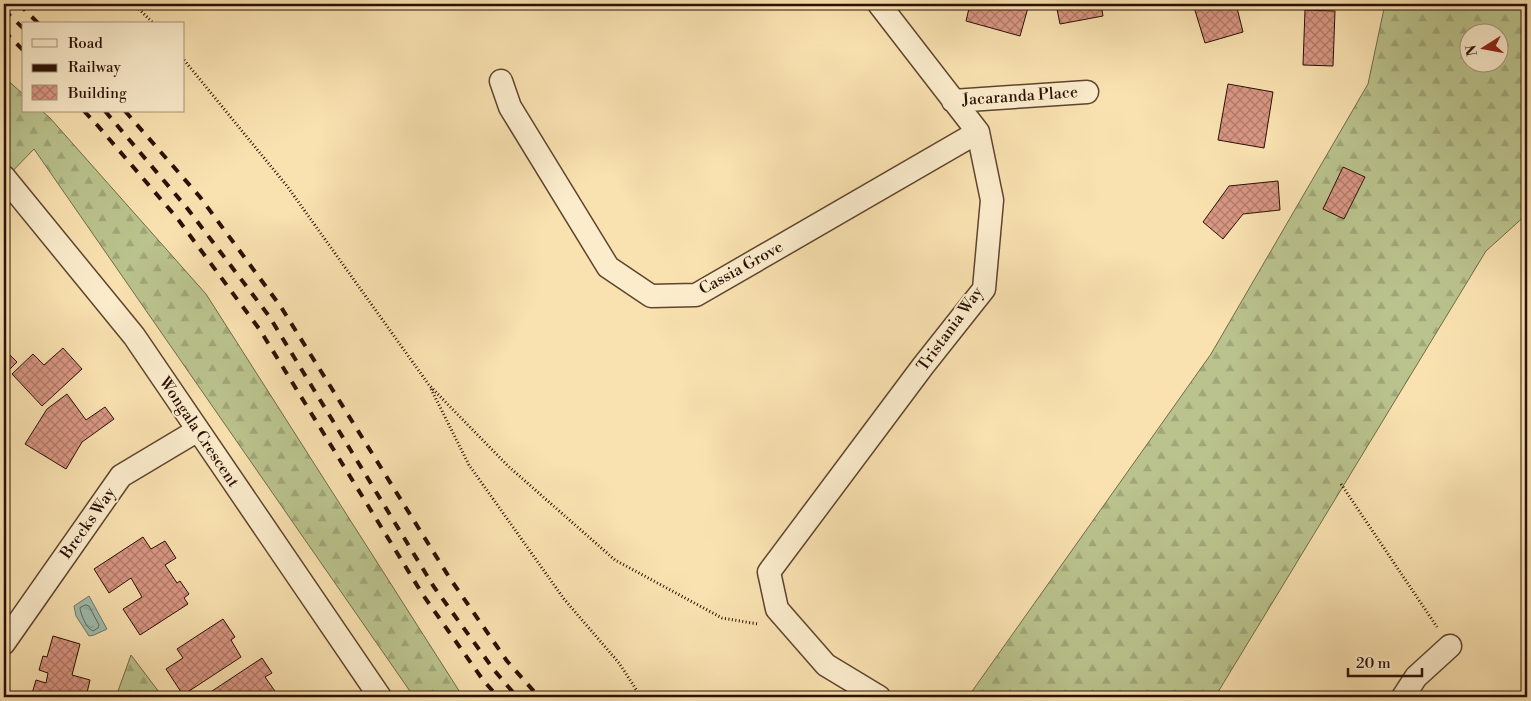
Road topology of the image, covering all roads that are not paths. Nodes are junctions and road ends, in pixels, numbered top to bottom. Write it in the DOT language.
graph roads {
  1 [pos="879,4"];
  2 [pos="501,81"];
  3 [pos="1087,92"];
  4 [pos="953,100"];
  5 [pos="978,132"];
  6 [pos="4,177"];
  7 [pos="198,430"];
  8 [pos="4,643"];
  9 [pos="1450,646"];
  10 [pos="380,697"];
  11 [pos="879,697"];
  12 [pos="1403,697"];
  1 -- 4 [label="street, Tristania Way"];
  2 -- 5 [label="street, Cassia Grove"];
  3 -- 4 [label="street, Jacaranda Place"];
  4 -- 5 [label="street, Tristania Way"];
  5 -- 11 [label="street, Tristania Way"];
  6 -- 7 [label="street, Wongala Crescent"];
  7 -- 8 [label="street, Brecks Way"];
  7 -- 10 [label="street, Wongala Crescent"];
  9 -- 12 [label="street"];
}
